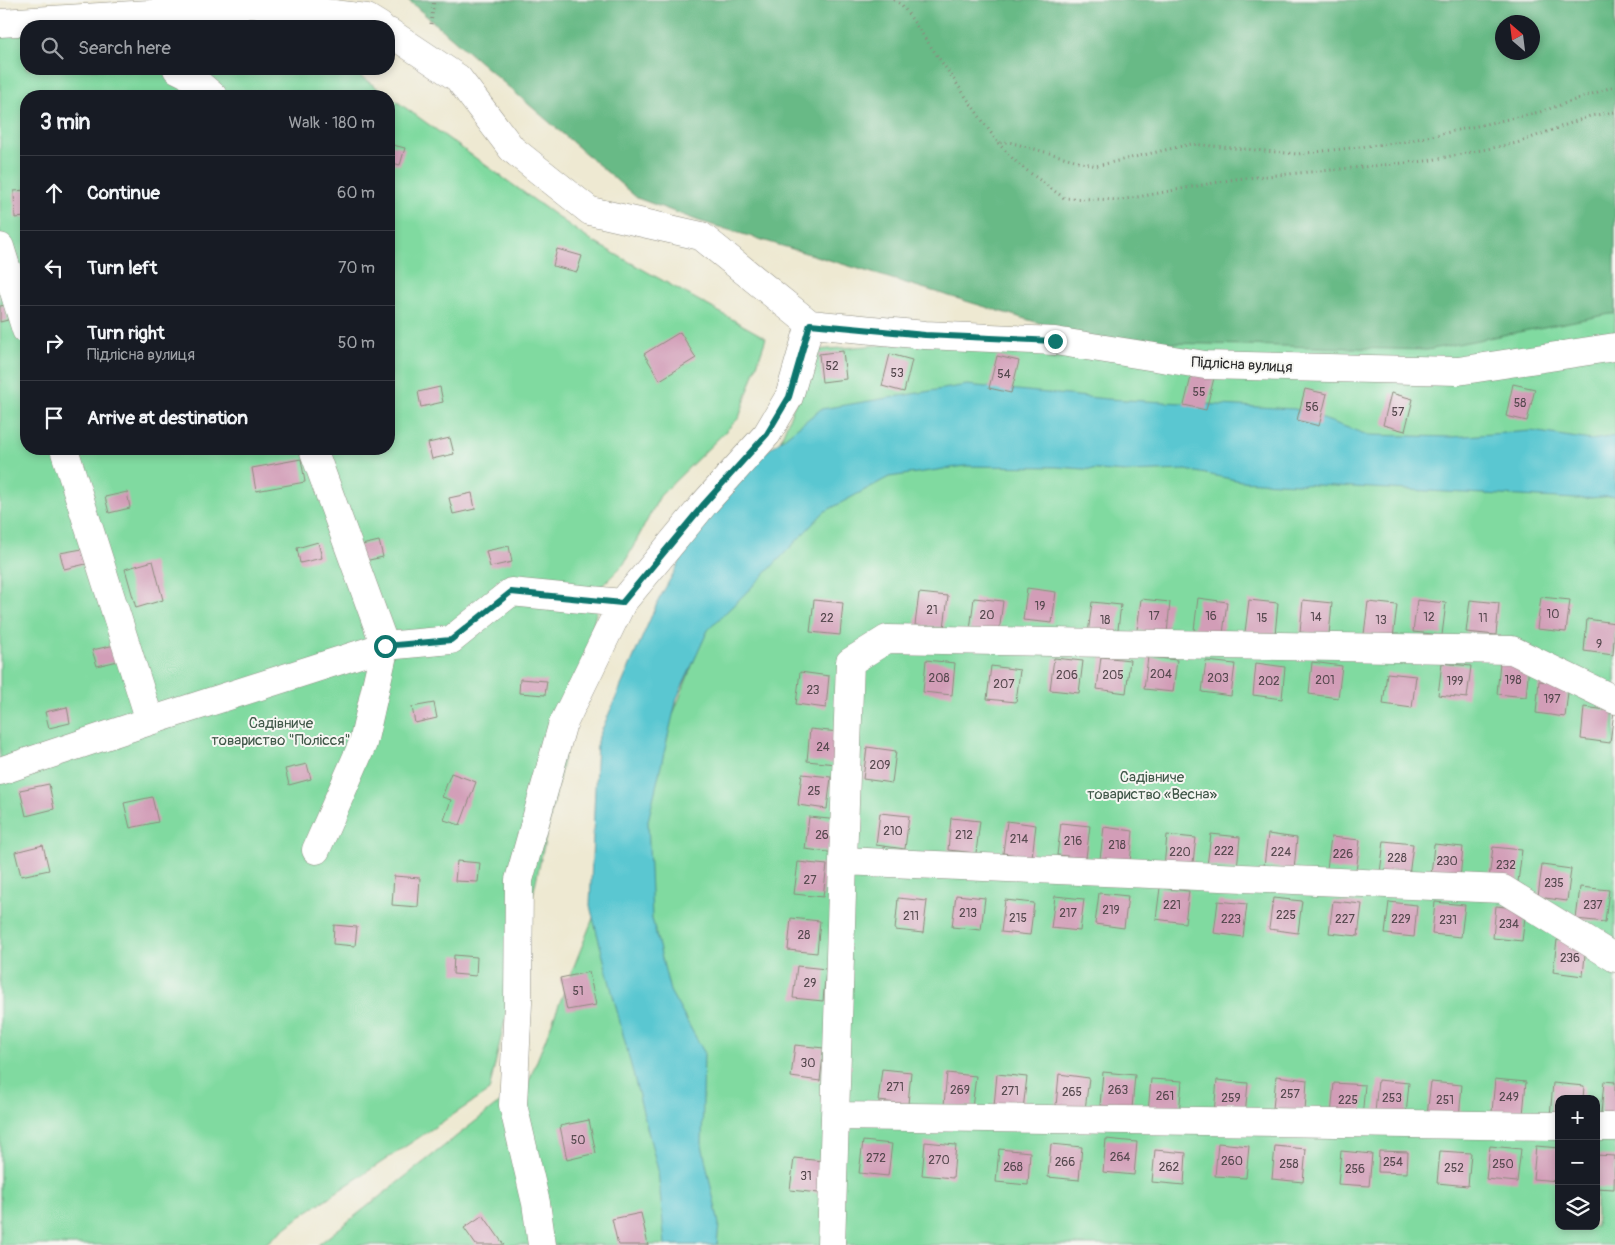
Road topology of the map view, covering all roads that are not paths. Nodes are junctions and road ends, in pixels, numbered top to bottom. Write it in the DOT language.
graph roads {
  1 [pos="146,20"];
  2 [pos="370,20"];
  3 [pos="0,23"];
  4 [pos="20,23"];
  5 [pos="395,36"];
  6 [pos="188,75"];
  7 [pos="206,90"];
  8 [pos="0,247"];
  9 [pos="20,311"];
  10 [pos="810,324"];
  11 [pos="1615,347"];
  12 [pos="66,455"];
  13 [pos="316,455"];
  14 [pos="622,603"];
  15 [pos="385,646"];
  16 [pos="1615,700"];
  17 [pos="150,721"];
  18 [pos="0,772"];
  19 [pos="316,850"];
  20 [pos="843,861"];
  21 [pos="1615,958"];
  22 [pos="835,1116"];
  23 [pos="1555,1126"];
  24 [pos="1600,1127"];
  25 [pos="1615,1127"];
  26 [pos="542,1245"];
  27 [pos="831,1245"];
  1 -- 2 [label="street"];
  3 -- 4 [label="street"];
  5 -- 10 [label="street"];
  6 -- 7 [label="street"];
  8 -- 9 [label="street"];
  10 -- 11 [label="street, Підлісна вулиця"];
  10 -- 14 [label="street"];
  12 -- 17 [label="street"];
  13 -- 15 [label="street"];
  14 -- 15 [label="street"];
  14 -- 26 [label="street"];
  15 -- 17 [label="street"];
  15 -- 19 [label="street"];
  16 -- 20 [label="street"];
  17 -- 18 [label="street"];
  20 -- 21 [label="street"];
  20 -- 22 [label="street"];
  22 -- 23 [label="street"];
  22 -- 27 [label="street"];
  24 -- 25 [label="street"];
}
